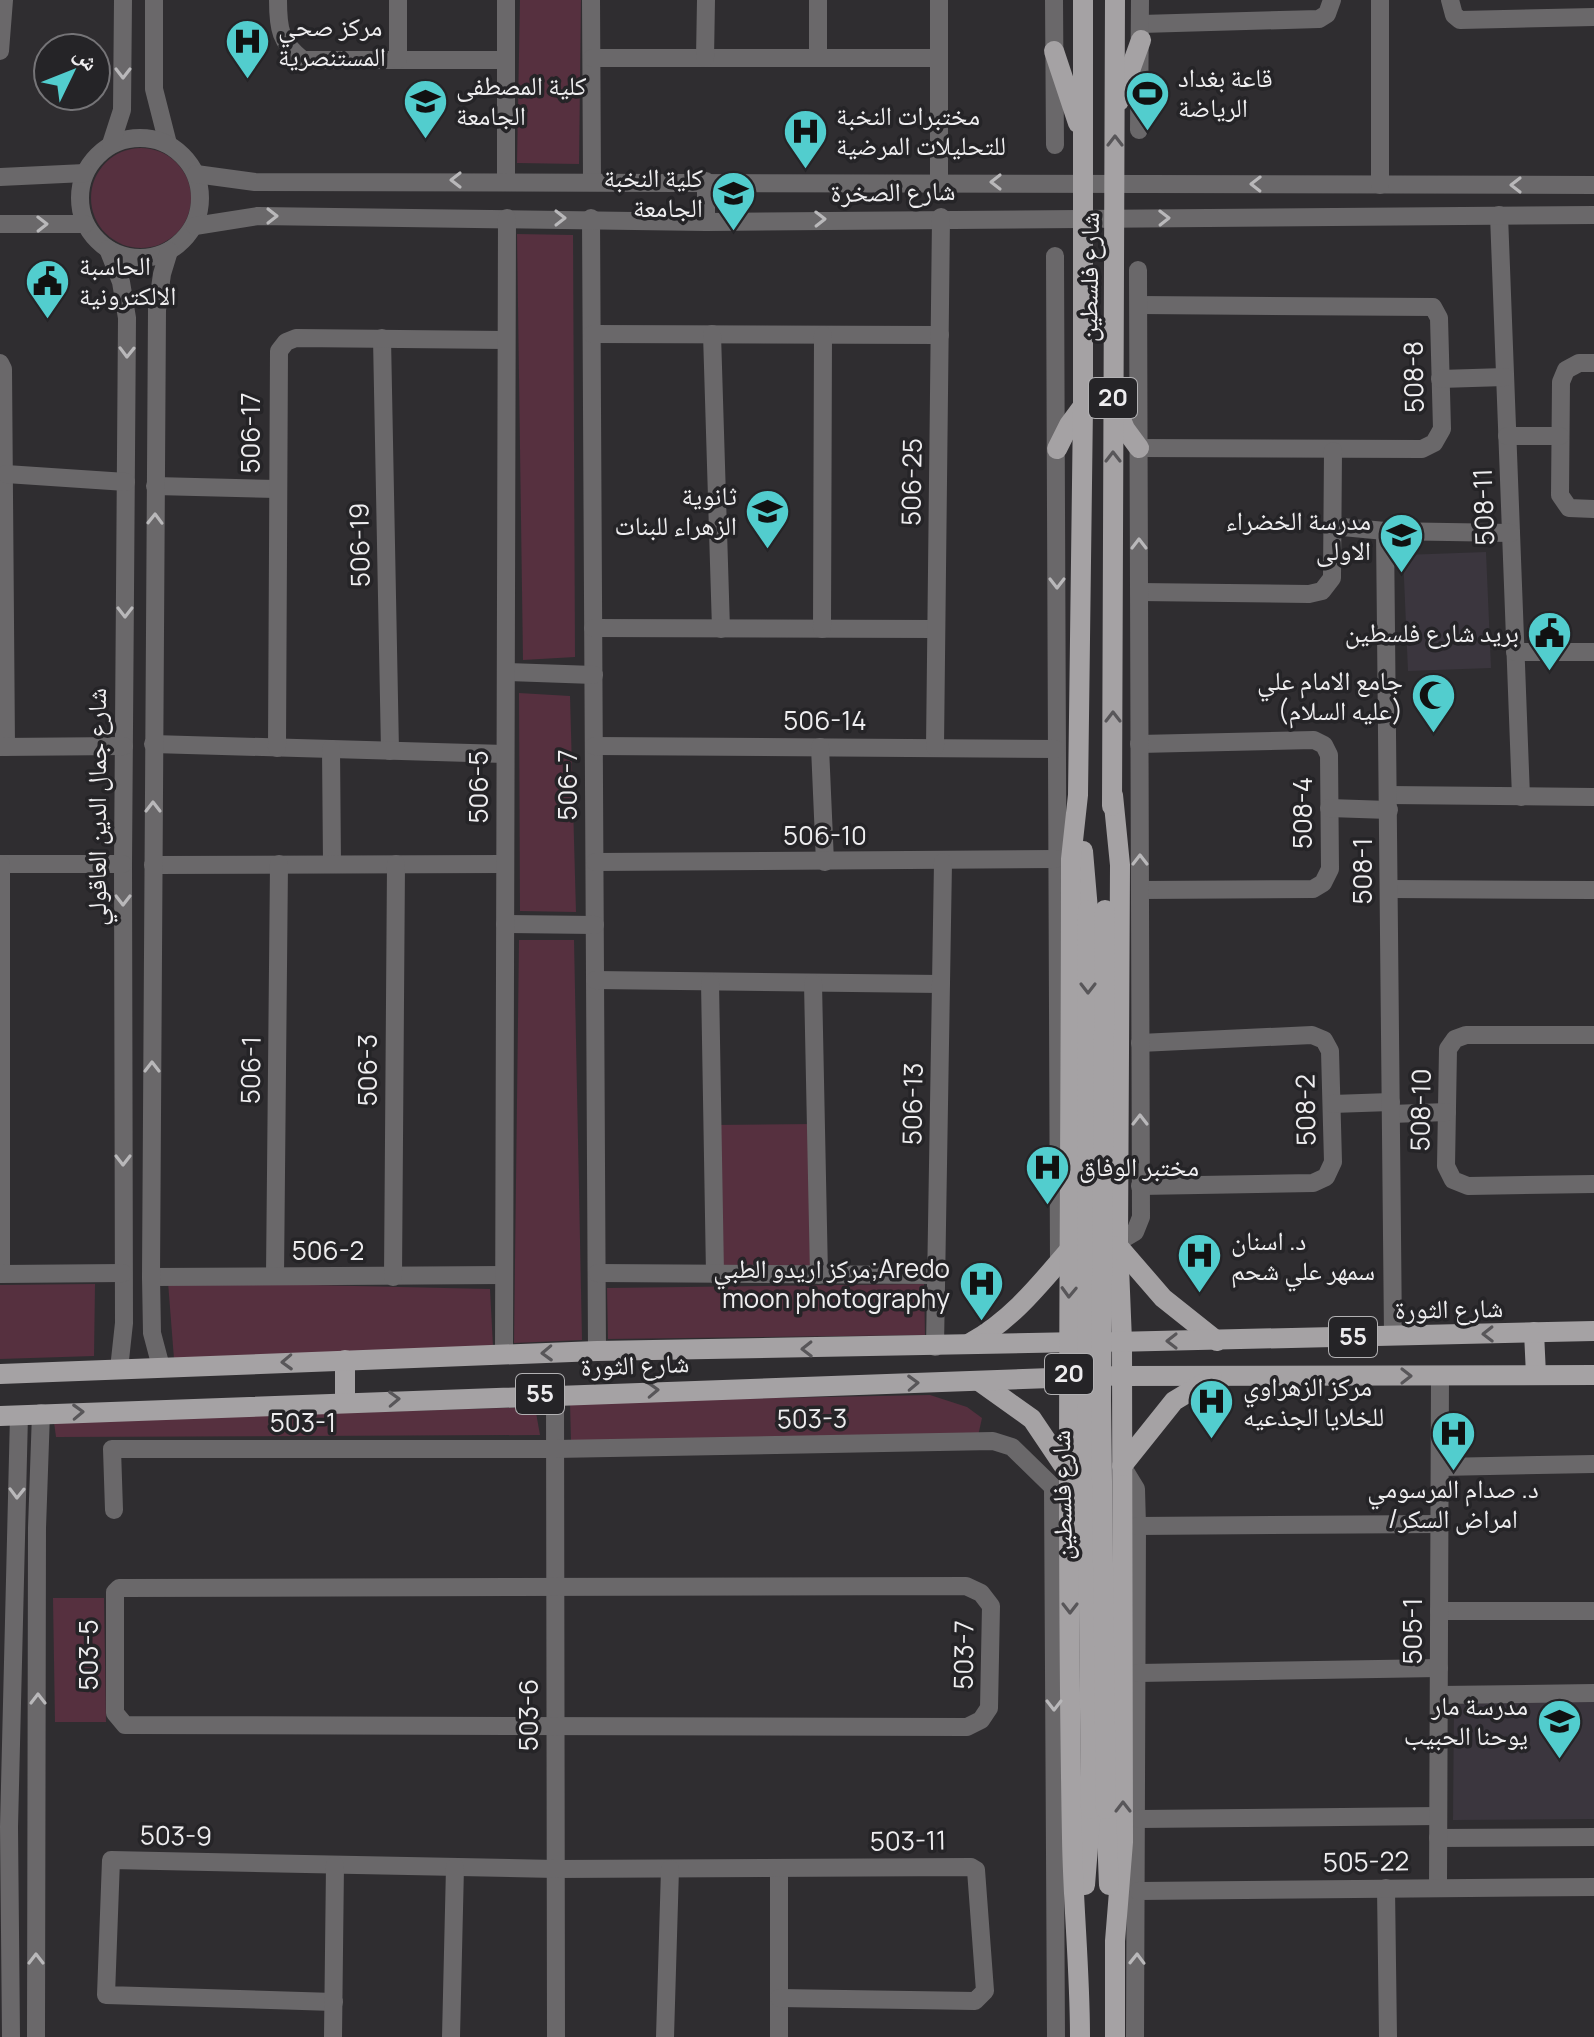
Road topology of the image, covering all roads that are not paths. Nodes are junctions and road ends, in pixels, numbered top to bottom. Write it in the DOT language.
graph roads {
  1 [pos="4,0"];
  2 [pos="123,0"];
  3 [pos="154,0"];
  4 [pos="278,0"];
  5 [pos="398,0"];
  6 [pos="506,0"];
  7 [pos="591,0"];
  8 [pos="706,0"];
  9 [pos="818,0"];
  10 [pos="939,0"];
  11 [pos="1054,0"];
  12 [pos="1083,0"];
  13 [pos="1115,0"];
  14 [pos="1140,0"];
  15 [pos="1332,0"];
  16 [pos="1380,0"];
  17 [pos="1450,0"];
  18 [pos="1594,17"];
  19 [pos="1141,32"];
  20 [pos="0,51"];
  21 [pos="1054,51"];
  22 [pos="592,58"];
  23 [pos="705,58"];
  24 [pos="818,58"];
  25 [pos="939,58"];
  26 [pos="398,60"];
  27 [pos="506,60"];
  28 [pos="1115,108"];
  29 [pos="1139,130"];
  30 [pos="1083,135"];
  31 [pos="111,144"];
  32 [pos="168,144"];
  33 [pos="1055,145"];
  34 [pos="85,173"];
  35 [pos="196,174"];
  36 [pos="0,177"];
  37 [pos="506,180"];
  38 [pos="592,180"];
  39 [pos="706,181"];
  40 [pos="939,181"];
  41 [pos="1083,182"];
  42 [pos="1115,182"];
  43 [pos="1380,185"];
  44 [pos="1594,185"];
  45 [pos="1499,215"];
  46 [pos="1594,215"];
  47 [pos="941,217"];
  48 [pos="1083,217"];
  49 [pos="507,218"];
  50 [pos="591,218"];
  51 [pos="1116,218"];
  52 [pos="706,222"];
  53 [pos="0,224"];
  54 [pos="85,224"];
  55 [pos="195,226"];
  56 [pos="108,249"];
  57 [pos="169,251"];
  58 [pos="1055,256"];
  59 [pos="1138,270"];
  60 [pos="1139,305"];
  61 [pos="592,334"];
  62 [pos="712,334"];
  63 [pos="823,335"];
  64 [pos="940,335"];
  65 [pos="382,338"];
  66 [pos="506,340"];
  67 [pos="0,363"];
  68 [pos="1594,363"];
  69 [pos="1505,377"];
  70 [pos="1440,379"];
  71 [pos="1113,401"];
  72 [pos="1083,406"];
  73 [pos="1507,436"];
  74 [pos="1560,436"];
  75 [pos="1139,448"];
  76 [pos="1057,449"];
  77 [pos="1333,451"];
  78 [pos="6,474"];
  79 [pos="126,482"];
  80 [pos="155,486"];
  81 [pos="277,489"];
  82 [pos="1594,509"];
  83 [pos="1332,526"];
  84 [pos="1385,531"];
  85 [pos="1511,533"];
  86 [pos="1139,592"];
  87 [pos="593,628"];
  88 [pos="721,629"];
  89 [pos="822,629"];
  90 [pos="936,629"];
  91 [pos="1515,652"];
  92 [pos="1594,652"];
  93 [pos="506,672"];
  94 [pos="594,675"];
  95 [pos="153,744"];
  96 [pos="1139,744"];
  97 [pos="124,746"];
  98 [pos="594,746"];
  99 [pos="3,747"];
  100 [pos="820,747"];
  101 [pos="935,747"];
  102 [pos="277,748"];
  103 [pos="331,749"];
  104 [pos="1056,749"];
  105 [pos="390,751"];
  106 [pos="505,754"];
  107 [pos="1078,795"];
  108 [pos="1113,795"];
  109 [pos="1521,797"];
  110 [pos="1594,797"];
  111 [pos="1389,803"];
  112 [pos="1329,808"];
  113 [pos="1056,859"];
  114 [pos="595,862"];
  115 [pos="825,862"];
  116 [pos="943,862"];
  117 [pos="0,864"];
  118 [pos="123,864"];
  119 [pos="279,864"];
  120 [pos="332,864"];
  121 [pos="396,864"];
  122 [pos="505,864"];
  123 [pos="153,865"];
  124 [pos="1389,889"];
  125 [pos="1140,890"];
  126 [pos="1594,890"];
  127 [pos="1097,910"];
  128 [pos="505,924"];
  129 [pos="595,925"];
  130 [pos="595,980"];
  131 [pos="710,982"];
  132 [pos="813,983"];
  133 [pos="941,984"];
  134 [pos="1594,1035"];
  135 [pos="1140,1043"];
  136 [pos="1332,1104"];
  137 [pos="1391,1108"];
  138 [pos="1447,1112"];
  139 [pos="1594,1184"];
  140 [pos="1140,1186"];
  141 [pos="1118,1244"];
  142 [pos="1065,1255"];
  143 [pos="123,1273"];
  144 [pos="597,1273"];
  145 [pos="1,1274"];
  146 [pos="715,1274"];
  147 [pos="504,1275"];
  148 [pos="819,1275"];
  149 [pos="936,1275"];
  150 [pos="275,1276"];
  151 [pos="151,1277"];
  152 [pos="393,1277"];
  153 [pos="124,1323"];
  154 [pos="152,1323"];
  155 [pos="1594,1331"];
  156 [pos="1534,1332"];
  157 [pos="1393,1336"];
  158 [pos="1217,1341"];
  159 [pos="1074,1342"];
  160 [pos="1117,1342"];
  161 [pos="968,1344"];
  162 [pos="935,1347"];
  163 [pos="597,1351"];
  164 [pos="504,1355"];
  165 [pos="345,1360"];
  166 [pos="161,1367"];
  167 [pos="119,1369"];
  168 [pos="0,1374"];
  169 [pos="1536,1375"];
  170 [pos="1594,1375"];
  171 [pos="1117,1376"];
  172 [pos="1216,1376"];
  173 [pos="1440,1376"];
  174 [pos="1075,1377"];
  175 [pos="979,1381"];
  176 [pos="555,1393"];
  177 [pos="345,1401"];
  178 [pos="41,1413"];
  179 [pos="9,1415"];
  180 [pos="555,1449"];
  181 [pos="1594,1464"];
  182 [pos="1122,1466"];
  183 [pos="1440,1467"];
  184 [pos="1061,1481"];
  185 [pos="114,1510"];
  186 [pos="1439,1524"];
  187 [pos="1137,1526"];
  188 [pos="555,1589"];
  189 [pos="1439,1611"];
  190 [pos="1594,1611"];
  191 [pos="1439,1668"];
  192 [pos="1138,1673"];
  193 [pos="1594,1693"];
  194 [pos="1439,1695"];
  195 [pos="555,1727"];
  196 [pos="1098,1809"];
  197 [pos="1438,1816"];
  198 [pos="1139,1819"];
  199 [pos="9,1827"];
  200 [pos="37,1829"];
  201 [pos="1594,1837"];
  202 [pos="1438,1838"];
  203 [pos="335,1865"];
  204 [pos="455,1867"];
  205 [pos="779,1868"];
  206 [pos="556,1869"];
  207 [pos="670,1869"];
  208 [pos="1438,1886"];
  209 [pos="1594,1887"];
  210 [pos="1386,1888"];
  211 [pos="1138,1891"];
  212 [pos="1115,1941"];
  213 [pos="1080,1954"];
  214 [pos="779,1998"];
  215 [pos="334,2002"];
  216 [pos="11,2037"];
  217 [pos="36,2037"];
  218 [pos="333,2037"];
  219 [pos="451,2037"];
  220 [pos="556,2037"];
  221 [pos="665,2037"];
  222 [pos="779,2037"];
  223 [pos="1056,2037"];
  224 [pos="1080,2037"];
  225 [pos="1115,2037"];
  226 [pos="1135,2037"];
  227 [pos="1388,2037"];
  1 -- 20 [label="street"];
  2 -- 31 [label="street, one-way"];
  3 -- 32 [label="street"];
  4 -- 26 [label="street"];
  5 -- 26 [label="street"];
  6 -- 27 [label="street"];
  7 -- 22 [label="street"];
  8 -- 23 [label="street"];
  9 -- 24 [label="street"];
  10 -- 25 [label="street"];
  11 -- 21 [label="street"];
  12 -- 30 [label="main road, شارع فلسطين / 20"];
  13 -- 28 [label="main road, شارع فلسطين / 20"];
  14 -- 19 [label="street"];
  15 -- 19 [label="street"];
  16 -- 43 [label="street"];
  17 -- 18 [label="street"];
  19 -- 28 [label="main road"];
  19 -- 29 [label="street"];
  21 -- 30 [label="main road"];
  21 -- 33 [label="street"];
  22 -- 23 [label="street"];
  22 -- 38 [label="street"];
  23 -- 24 [label="street"];
  24 -- 25 [label="street"];
  25 -- 40 [label="street"];
  26 -- 27 [label="street"];
  27 -- 37 [label="street"];
  42 -- 28 [label="main road, شارع فلسطين / 20, one-way"];
  30 -- 41 [label="main road, شارع فلسطين / 20"];
  31 -- 32 [label="street"];
  31 -- 34 [label="street"];
  32 -- 35 [label="street"];
  34 -- 36 [label="street"];
  34 -- 54 [label="street"];
  37 -- 35 [label="street, شارع الصخرة, one-way"];
  35 -- 55 [label="street"];
  37 -- 38 [label="street, شارع الصخرة"];
  38 -- 39 [label="street, شارع الصخرة"];
  39 -- 40 [label="street, شارع الصخرة"];
  39 -- 52 [label="street"];
  41 -- 40 [label="street, شارع الصخرة, one-way"];
  41 -- 42 [label="street, شارع الصخرة"];
  41 -- 48 [label="main road, شارع فلسطين / 20"];
  43 -- 42 [label="street, شارع الصخرة, one-way"];
  42 -- 51 [label="main road, شارع فلسطين / 20"];
  44 -- 43 [label="street, شارع الصخرة, one-way"];
  45 -- 46 [label="street, شارع الصخرة"];
  51 -- 45 [label="street, شارع الصخرة, one-way"];
  45 -- 69 [label="street, 508-11"];
  47 -- 48 [label="street, شارع الصخرة"];
  52 -- 47 [label="street, شارع الصخرة, one-way"];
  47 -- 64 [label="street, 506-25"];
  48 -- 51 [label="street, شارع الصخرة"];
  48 -- 72 [label="main road, شارع فلسطين / 20"];
  49 -- 50 [label="street, شارع الصخرة, one-way"];
  55 -- 49 [label="street, شارع الصخرة, one-way"];
  49 -- 66 [label="street, 506-5"];
  50 -- 52 [label="street, شارع الصخرة"];
  50 -- 61 [label="street, 506-7"];
  51 -- 71 [label="main road, شارع فلسطين / 20"];
  53 -- 54 [label="street, one-way"];
  54 -- 56 [label="street"];
  55 -- 57 [label="street"];
  56 -- 57 [label="street"];
  56 -- 79 [label="street, شارع جمال الدين العاقولي, one-way"];
  57 -- 80 [label="street"];
  58 -- 76 [label="street"];
  59 -- 60 [label="street"];
  60 -- 70 [label="street, 508-8"];
  60 -- 75 [label="street"];
  61 -- 62 [label="street"];
  61 -- 87 [label="street, 506-7"];
  62 -- 63 [label="street"];
  62 -- 88 [label="street"];
  63 -- 64 [label="street"];
  63 -- 89 [label="street"];
  64 -- 90 [label="street, 506-25"];
  65 -- 66 [label="street, 506-17"];
  65 -- 81 [label="street, 506-17"];
  65 -- 105 [label="street, 506-19"];
  66 -- 93 [label="street, 506-5"];
  67 -- 78 [label="street"];
  68 -- 74 [label="street"];
  69 -- 70 [label="street"];
  69 -- 73 [label="street, 508-11"];
  70 -- 77 [label="street, 508-8"];
  71 -- 75 [label="main road"];
  108 -- 71 [label="main road, شارع فلسطين / 20, one-way"];
  72 -- 76 [label="main road"];
  72 -- 107 [label="main road, شارع فلسطين / 20"];
  73 -- 74 [label="street"];
  73 -- 85 [label="street, 508-11"];
  74 -- 82 [label="street"];
  75 -- 77 [label="street, 508-8"];
  86 -- 75 [label="street, one-way"];
  76 -- 104 [label="street, one-way"];
  77 -- 83 [label="street"];
  78 -- 79 [label="street"];
  78 -- 99 [label="street"];
  79 -- 97 [label="street, شارع جمال الدين العاقولي, one-way"];
  80 -- 81 [label="street"];
  95 -- 80 [label="street, one-way"];
  81 -- 102 [label="street, 506-17"];
  83 -- 84 [label="street"];
  83 -- 86 [label="street"];
  84 -- 85 [label="street"];
  84 -- 111 [label="street, 508-1"];
  85 -- 91 [label="street, 508-11"];
  86 -- 96 [label="street"];
  87 -- 88 [label="street"];
  87 -- 94 [label="street, 506-7"];
  88 -- 89 [label="street"];
  89 -- 90 [label="street"];
  90 -- 101 [label="street, 506-25"];
  91 -- 92 [label="street"];
  91 -- 109 [label="street, 508-11"];
  93 -- 94 [label="street"];
  93 -- 106 [label="street, 506-5"];
  94 -- 98 [label="street, 506-7"];
  95 -- 102 [label="street"];
  123 -- 95 [label="street, one-way"];
  96 -- 112 [label="street, 508-4"];
  125 -- 96 [label="street, one-way"];
  97 -- 99 [label="street"];
  97 -- 118 [label="street, شارع جمال الدين العاقولي"];
  98 -- 100 [label="street, 506-14"];
  98 -- 114 [label="street, 506-7"];
  100 -- 101 [label="street, 506-14"];
  100 -- 115 [label="street"];
  101 -- 104 [label="street, 506-14"];
  102 -- 103 [label="street"];
  103 -- 105 [label="street"];
  103 -- 120 [label="street"];
  104 -- 113 [label="street"];
  105 -- 106 [label="street"];
  106 -- 122 [label="street, 506-5"];
  107 -- 127 [label="main road, شارع فلسطين / 20"];
  107 -- 142 [label="main road, شارع فلسطين / 20"];
  108 -- 127 [label="main road, شارع فلسطين / 20"];
  108 -- 141 [label="main road, شارع فلسطين / 20"];
  109 -- 110 [label="street"];
  109 -- 111 [label="street"];
  111 -- 112 [label="street"];
  111 -- 124 [label="street, 508-1"];
  112 -- 125 [label="street, 508-4"];
  113 -- 116 [label="street, 506-10"];
  113 -- 142 [label="street"];
  114 -- 115 [label="street, 506-10"];
  114 -- 129 [label="street, 506-7"];
  115 -- 116 [label="street, 506-10"];
  116 -- 133 [label="street, 506-13"];
  117 -- 118 [label="street"];
  117 -- 145 [label="street"];
  118 -- 143 [label="street, شارع جمال الدين العاقولي, one-way"];
  119 -- 120 [label="street"];
  119 -- 123 [label="street"];
  119 -- 150 [label="street, 506-1"];
  120 -- 121 [label="street"];
  121 -- 122 [label="street"];
  121 -- 152 [label="street, 506-3"];
  122 -- 128 [label="street, 506-5"];
  151 -- 123 [label="street, one-way"];
  124 -- 126 [label="street"];
  124 -- 137 [label="street, 508-1"];
  125 -- 135 [label="street"];
  127 -- 196 [label="main road, شارع فلسطين / 20, bridge"];
  128 -- 129 [label="street"];
  128 -- 147 [label="street, 506-5"];
  129 -- 130 [label="street, 506-7"];
  130 -- 131 [label="street"];
  130 -- 144 [label="street, 506-7"];
  131 -- 132 [label="street"];
  131 -- 146 [label="street"];
  132 -- 133 [label="street"];
  132 -- 148 [label="street"];
  133 -- 149 [label="street, 506-13"];
  134 -- 138 [label="street, 508-10"];
  135 -- 136 [label="street, 508-2"];
  140 -- 135 [label="street, one-way"];
  136 -- 137 [label="street"];
  136 -- 140 [label="street, 508-2"];
  137 -- 138 [label="street"];
  137 -- 157 [label="street, 508-1"];
  138 -- 139 [label="street, 508-10"];
  140 -- 141 [label="street"];
  141 -- 158 [label="main road"];
  141 -- 160 [label="main road, شارع فلسطين / 20"];
  142 -- 159 [label="main road, شارع فلسطين / 20, one-way"];
  142 -- 161 [label="main road"];
  143 -- 145 [label="street"];
  143 -- 153 [label="street, شارع جمال الدين العاقولي"];
  144 -- 146 [label="street"];
  144 -- 163 [label="street, 506-7"];
  146 -- 148 [label="street"];
  147 -- 152 [label="street, 506-2"];
  147 -- 164 [label="street, 506-5"];
  148 -- 149 [label="street"];
  149 -- 162 [label="street, 506-13"];
  150 -- 151 [label="street, 506-2"];
  150 -- 152 [label="street, 506-2"];
  151 -- 154 [label="street"];
  153 -- 154 [label="street"];
  153 -- 167 [label="street, شارع جمال الدين العاقولي"];
  154 -- 166 [label="street"];
  155 -- 156 [label="main road, شارع الثورة / 55"];
  156 -- 157 [label="main road, شارع الثورة / 55, one-way"];
  156 -- 169 [label="main road"];
  157 -- 158 [label="main road, شارع الثورة / 55"];
  158 -- 160 [label="main road, شارع الثورة / 55, one-way"];
  159 -- 161 [label="main road, شارع الثورة / 55"];
  159 -- 174 [label="main road, شارع فلسطين / 20"];
  160 -- 171 [label="main road, شارع فلسطين / 20"];
  161 -- 162 [label="main road, شارع الثورة / 55"];
  162 -- 163 [label="main road, شارع الثورة / 55, one-way"];
  163 -- 164 [label="main road, شارع الثورة / 55, one-way"];
  164 -- 165 [label="main road, شارع الثورة / 55"];
  165 -- 166 [label="main road, شارع الثورة / 55, one-way"];
  165 -- 177 [label="main road"];
  166 -- 167 [label="main road, شارع الثورة / 55"];
  167 -- 168 [label="main road, شارع الثورة / 55"];
  169 -- 170 [label="main road, 55"];
  169 -- 173 [label="main road, 55"];
  171 -- 172 [label="main road, 55"];
  171 -- 182 [label="main road, شارع فلسطين / 20"];
  172 -- 173 [label="main road, 55, one-way"];
  172 -- 182 [label="main road"];
  173 -- 183 [label="street, 505-1"];
  174 -- 175 [label="main road, شارع الثورة / 55"];
  174 -- 184 [label="main road, شارع فلسطين / 20"];
  176 -- 175 [label="main road, شارع الثورة / 55, one-way"];
  175 -- 184 [label="main road"];
  177 -- 176 [label="main road, شارع الثورة / 55, one-way"];
  176 -- 180 [label="street, 503-6"];
  178 -- 177 [label="main road, شارع الثورة / 55, one-way"];
  178 -- 179 [label="main road, شارع الثورة / 55"];
  200 -- 178 [label="street, one-way"];
  179 -- 199 [label="street, one-way"];
  180 -- 184 [label="street, 503-3"];
  180 -- 185 [label="street, 503-1"];
  180 -- 188 [label="street, 503-6"];
  181 -- 183 [label="street"];
  182 -- 187 [label="street"];
  212 -- 182 [label="main road, شارع فلسطين / 20, one-way"];
  183 -- 186 [label="street, 505-1"];
  184 -- 213 [label="main road, شارع فلسطين / 20, one-way"];
  184 -- 223 [label="street, one-way"];
  186 -- 187 [label="street"];
  186 -- 189 [label="street, 505-1"];
  187 -- 192 [label="street"];
  188 -- 195 [label="street, 503-6"];
  188 -- 195 [label="street, 503-7"];
  188 -- 195 [label="street, 503-5"];
  189 -- 190 [label="street"];
  189 -- 191 [label="street, 505-1"];
  191 -- 192 [label="street"];
  191 -- 194 [label="street, 505-1"];
  192 -- 198 [label="street"];
  193 -- 194 [label="street"];
  194 -- 197 [label="street, 505-1"];
  195 -- 206 [label="street, 503-6"];
  196 -- 212 [label="main road, شارع فلسطين / 20"];
  196 -- 213 [label="main road, شارع فلسطين / 20"];
  197 -- 198 [label="street, 505-22"];
  197 -- 202 [label="street, 505-1"];
  198 -- 211 [label="street"];
  199 -- 200 [label="street"];
  199 -- 216 [label="street"];
  217 -- 200 [label="street, one-way"];
  201 -- 202 [label="street, 505-22"];
  202 -- 208 [label="street, 505-1"];
  203 -- 204 [label="street, 503-9"];
  203 -- 215 [label="street"];
  203 -- 215 [label="street, 503-9"];
  204 -- 206 [label="street, 503-9"];
  204 -- 219 [label="street"];
  205 -- 207 [label="street, 503-11"];
  205 -- 214 [label="street"];
  205 -- 214 [label="street, 503-11"];
  206 -- 207 [label="street, 503-11"];
  206 -- 220 [label="street, 503-6"];
  207 -- 221 [label="street"];
  208 -- 209 [label="street, 505-22"];
  208 -- 210 [label="street, 505-22"];
  210 -- 211 [label="street, 505-22"];
  210 -- 227 [label="street"];
  226 -- 211 [label="street, one-way"];
  212 -- 225 [label="main road, شارع فلسطين / 20"];
  213 -- 224 [label="main road, شارع فلسطين / 20"];
  214 -- 222 [label="street"];
  215 -- 218 [label="street"];
}
